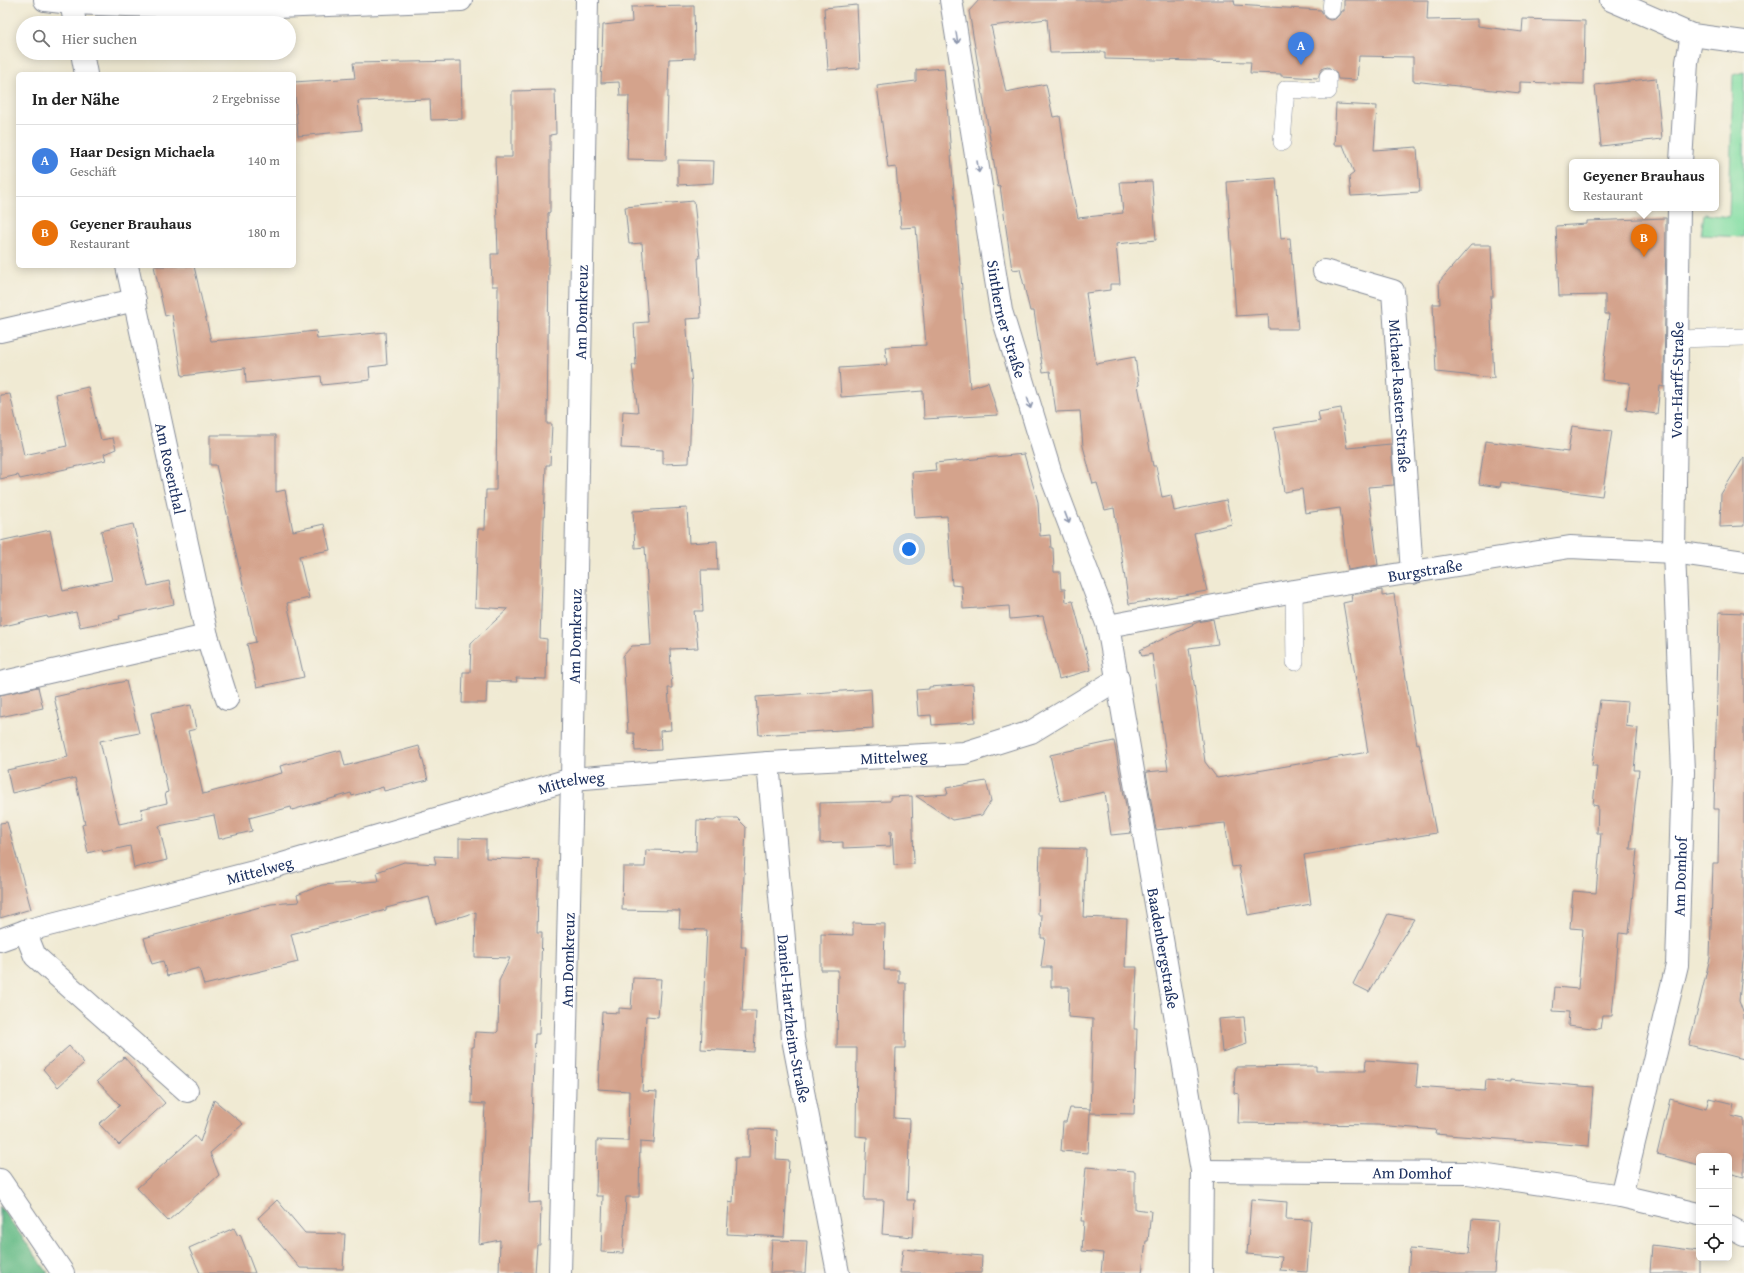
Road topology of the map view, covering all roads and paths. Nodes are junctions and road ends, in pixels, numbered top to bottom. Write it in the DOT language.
graph roads {
  1 [pos="45,0"];
  2 [pos="461,0"];
  3 [pos="587,0"];
  4 [pos="951,0"];
  5 [pos="1612,0"];
  6 [pos="73,13"];
  7 [pos="1692,35"];
  8 [pos="1744,42"];
  9 [pos="83,60"];
  10 [pos="86,72"];
  11 [pos="1328,77"];
  12 [pos="1282,142"];
  13 [pos="1681,159"];
  14 [pos="1679,211"];
  15 [pos="128,268"];
  16 [pos="1324,271"];
  17 [pos="135,300"];
  18 [pos="0,331"];
  19 [pos="1744,337"];
  20 [pos="1678,339"];
  21 [pos="1674,552"];
  22 [pos="1744,562"];
  23 [pos="1412,573"];
  24 [pos="1294,591"];
  25 [pos="1108,626"];
  26 [pos="207,636"];
  27 [pos="1296,662"];
  28 [pos="1118,679"];
  29 [pos="0,683"];
  30 [pos="227,699"];
  31 [pos="768,763"];
  32 [pos="572,779"];
  33 [pos="25,931"];
  34 [pos="0,940"];
  35 [pos="187,1091"];
  36 [pos="1202,1171"];
  37 [pos="0,1180"];
  38 [pos="1621,1196"];
  39 [pos="1696,1213"];
  40 [pos="1732,1229"];
  41 [pos="1744,1235"];
  42 [pos="63,1273"];
  43 [pos="560,1273"];
  44 [pos="838,1273"];
  45 [pos="1201,1273"];
  1 -- 6 [label="street"];
  2 -- 6 [label="street"];
  3 -- 32 [label="street, Am Domkreuz"];
  4 -- 25 [label="street, Sintherner Straße, one-way"];
  5 -- 7 [label="street"];
  7 -- 8 [label="street"];
  7 -- 13 [label="street"];
  9 -- 10 [label="street"];
  11 -- 12 [label="lane"];
  14 -- 20 [label="street, Von-Harff-Straße"];
  15 -- 17 [label="street, Am Rosenthal"];
  16 -- 23 [label="street, Michael-Rasten-Straße"];
  17 -- 18 [label="street"];
  17 -- 26 [label="street, Am Rosenthal"];
  19 -- 20 [label="lane"];
  20 -- 21 [label="street, Von-Harff-Straße"];
  21 -- 22 [label="street, Burgstraße"];
  21 -- 23 [label="street, Burgstraße"];
  21 -- 38 [label="street, Am Domhof"];
  23 -- 24 [label="street, Burgstraße"];
  24 -- 25 [label="street, Burgstraße"];
  24 -- 27 [label="lane"];
  25 -- 28 [label="street, Baadenbergstraße"];
  26 -- 29 [label="street"];
  26 -- 30 [label="street, Am Rosenthal"];
  28 -- 31 [label="street, Mittelweg"];
  28 -- 36 [label="street, Baadenbergstraße"];
  31 -- 32 [label="street, Mittelweg"];
  31 -- 44 [label="street, Daniel-Hartzheim-Straße"];
  32 -- 33 [label="street, Mittelweg"];
  32 -- 43 [label="street, Am Domkreuz"];
  33 -- 34 [label="street, Mittelweg"];
  33 -- 35 [label="street"];
  36 -- 38 [label="street, Am Domhof"];
  36 -- 45 [label="street, Baadenbergstraße"];
  37 -- 42 [label="street"];
  38 -- 39 [label="street, Am Domhof"];
  40 -- 41 [label="street"];
}
